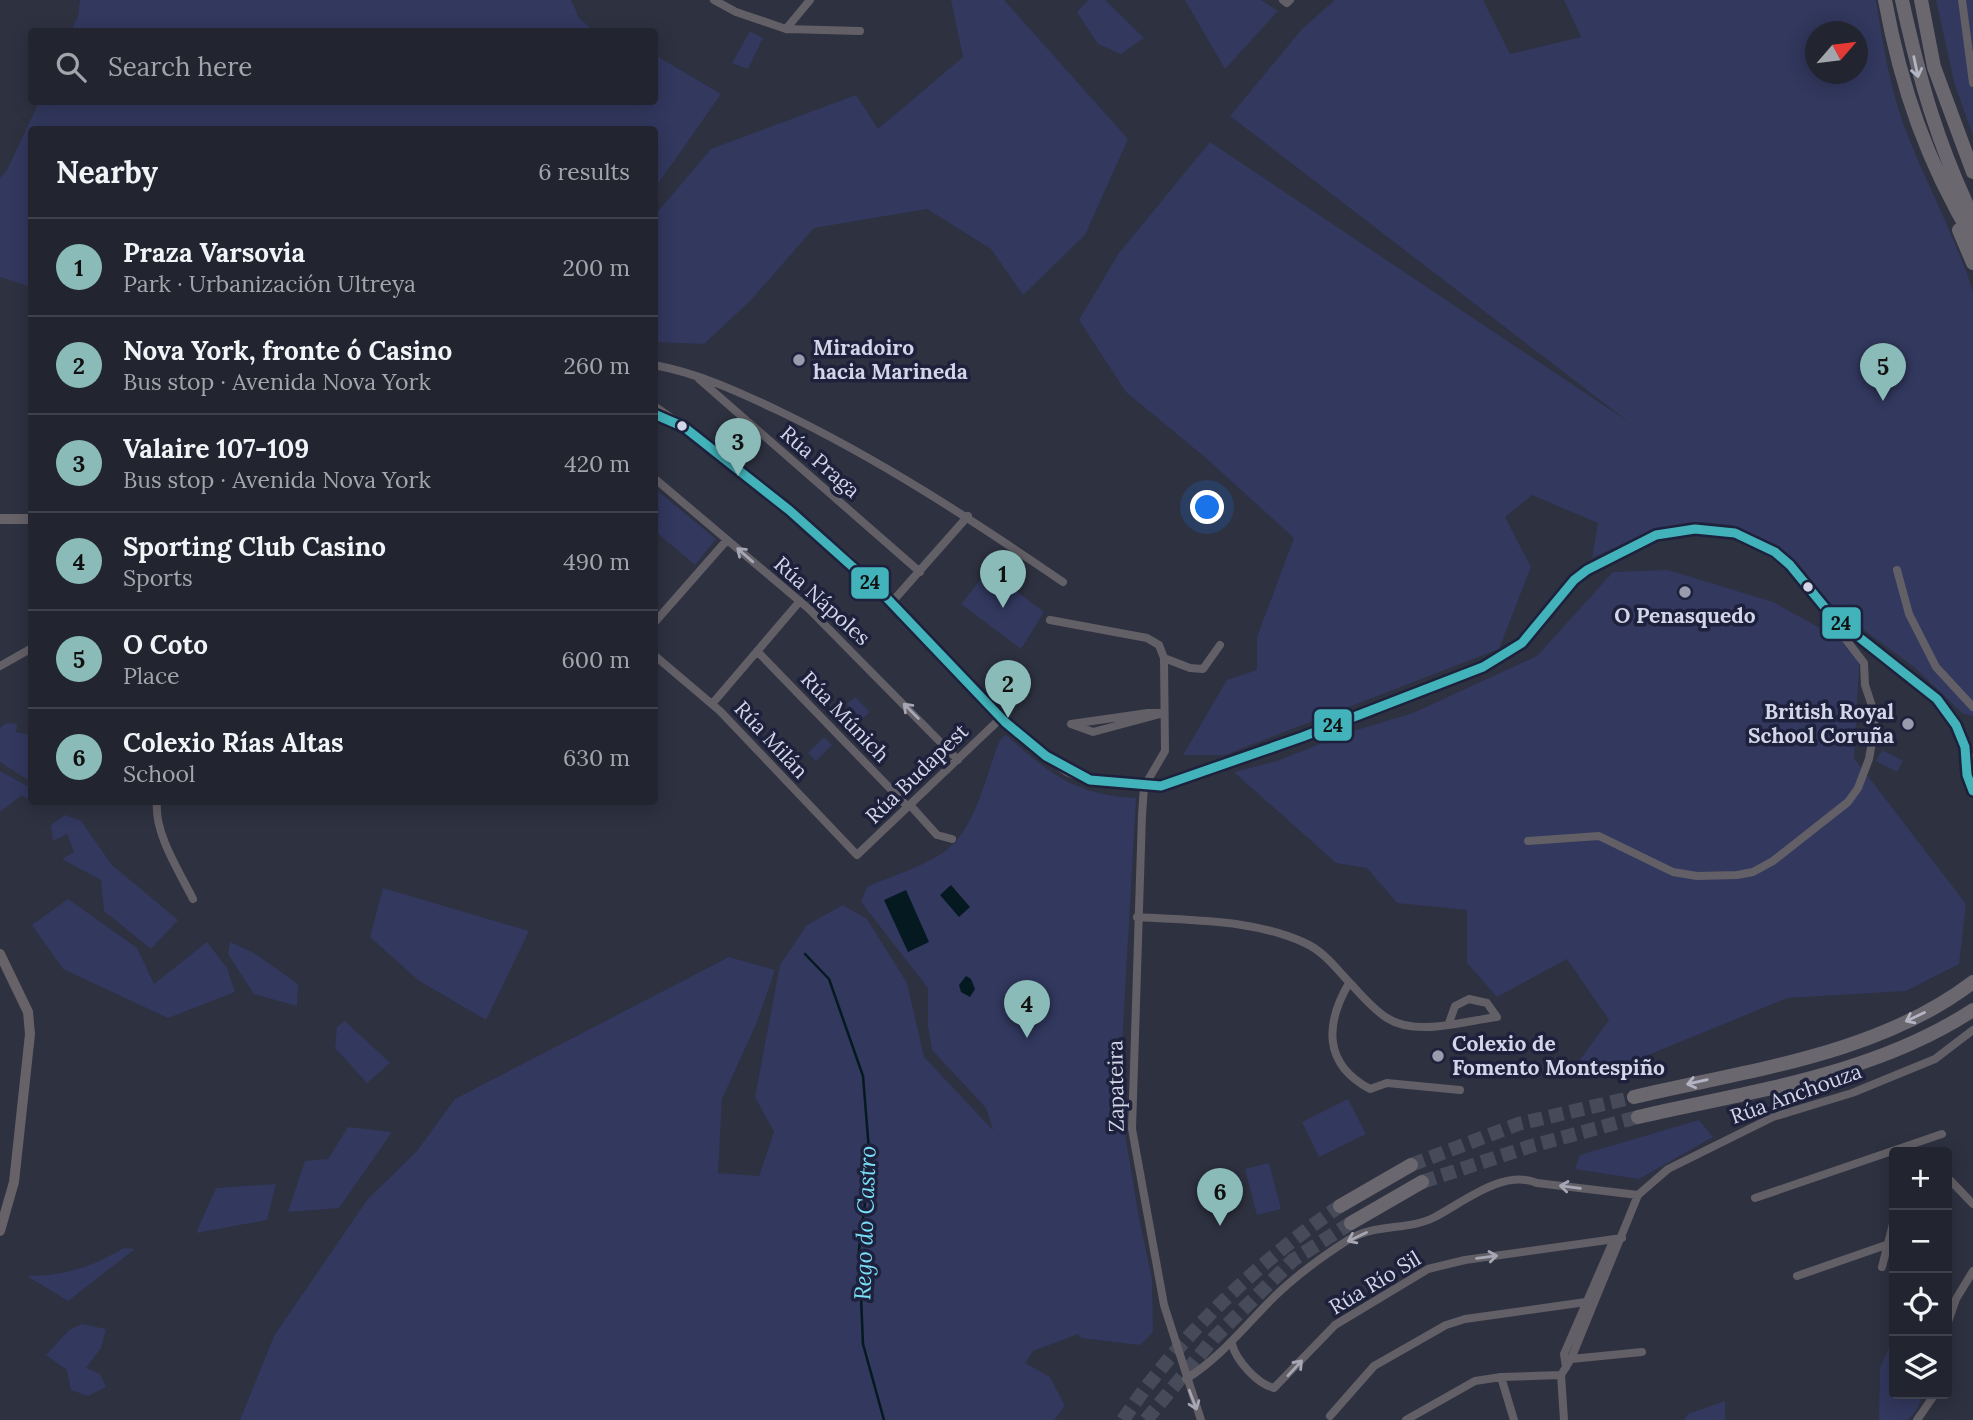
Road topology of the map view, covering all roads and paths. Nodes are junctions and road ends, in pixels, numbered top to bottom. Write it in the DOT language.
graph roads {
  1 [pos="714,0"];
  2 [pos="810,0"];
  3 [pos="1283,0"];
  4 [pos="1290,0"];
  5 [pos="1885,0"];
  6 [pos="1902,0"];
  7 [pos="1923,0"];
  8 [pos="1962,0"];
  9 [pos="786,29"];
  10 [pos="860,31"];
  11 [pos="1973,83"];
  12 [pos="1921,139"];
  13 [pos="1973,172"];
  14 [pos="1973,218"];
  15 [pos="1973,239"];
  16 [pos="1973,263"];
  17 [pos="658,366"];
  18 [pos="697,377"];
  19 [pos="658,410"];
  20 [pos="658,416"];
  21 [pos="684,427"];
  22 [pos="658,481"];
  23 [pos="968,516"];
  24 [pos="0,519"];
  25 [pos="28,519"];
  26 [pos="727,540"];
  27 [pos="1898,570"];
  28 [pos="920,572"];
  29 [pos="1063,582"];
  30 [pos="1814,597"];
  31 [pos="800,601"];
  32 [pos="892,602"];
  33 [pos="658,618"];
  34 [pos="1050,620"];
  35 [pos="1220,645"];
  36 [pos="28,650"];
  37 [pos="757,651"];
  38 [pos="658,657"];
  39 [pos="1164,659"];
  40 [pos="0,666"];
  41 [pos="712,704"];
  42 [pos="1973,707"];
  43 [pos="1164,713"];
  44 [pos="1001,718"];
  45 [pos="1965,747"];
  46 [pos="958,760"];
  47 [pos="1973,768"];
  48 [pos="1144,787"];
  49 [pos="1973,790"];
  50 [pos="157,805"];
  51 [pos="909,806"];
  52 [pos="952,839"];
  53 [pos="1528,841"];
  54 [pos="857,855"];
  55 [pos="192,899"];
  56 [pos="1137,917"];
  57 [pos="0,954"];
  58 [pos="1973,982"];
  59 [pos="1349,983"];
  60 [pos="1973,1010"];
  61 [pos="1449,1023"];
  62 [pos="1973,1030"];
  63 [pos="1460,1090"];
  64 [pos="1634,1097"];
  65 [pos="1639,1117"];
  66 [pos="1942,1134"];
  67 [pos="1919,1142"];
  68 [pos="1922,1147"];
  69 [pos="1411,1165"];
  70 [pos="1422,1182"];
  71 [pos="1952,1182"];
  72 [pos="1638,1195"];
  73 [pos="1755,1198"];
  74 [pos="1973,1204"];
  75 [pos="1340,1206"];
  76 [pos="1351,1223"];
  77 [pos="0,1231"];
  78 [pos="1889,1236"];
  79 [pos="1622,1238"];
  80 [pos="1886,1245"];
  81 [pos="1882,1267"];
  82 [pos="1973,1271"];
  83 [pos="1797,1276"];
  84 [pos="1586,1302"];
  85 [pos="1952,1311"];
  86 [pos="1232,1344"];
  87 [pos="1642,1352"];
  88 [pos="1572,1359"];
  89 [pos="1563,1371"];
  90 [pos="1501,1377"];
  91 [pos="1186,1379"];
  92 [pos="1932,1399"];
  93 [pos="1330,1416"];
  94 [pos="1511,1419"];
  95 [pos="1201,1420"];
  96 [pos="1406,1420"];
  97 [pos="1564,1420"];
  98 [pos="1917,1420"];
  1 -- 9 [label="street"];
  2 -- 9 [label="street"];
  3 -- 4 [label="street"];
  5 -- 12 [label="highway"];
  6 -- 14 [label="highway, one-way"];
  7 -- 13 [label="highway"];
  8 -- 11 [label="street"];
  9 -- 10 [label="street"];
  12 -- 15 [label="highway"];
  12 -- 16 [label="highway"];
  17 -- 18 [label="street"];
  18 -- 23 [label="street"];
  18 -- 28 [label="street, Rúa Praga"];
  19 -- 21 [label="street"];
  20 -- 21 [label="street"];
  21 -- 32 [label="street"];
  22 -- 26 [label="street, Rúa Nápoles"];
  23 -- 28 [label="street"];
  23 -- 29 [label="street"];
  24 -- 25 [label="street"];
  31 -- 26 [label="street, Rúa Nápoles, one-way"];
  26 -- 33 [label="street"];
  27 -- 42 [label="street"];
  28 -- 32 [label="street"];
  30 -- 45 [label="street"];
  30 -- 48 [label="street"];
  30 -- 53 [label="street"];
  31 -- 37 [label="street"];
  46 -- 31 [label="street, Rúa Nápoles, one-way"];
  32 -- 44 [label="street"];
  34 -- 39 [label="street"];
  35 -- 39 [label="street"];
  36 -- 40 [label="street"];
  37 -- 41 [label="street"];
  37 -- 51 [label="street, Rúa Múnich"];
  38 -- 41 [label="street, Rúa Milán"];
  39 -- 43 [label="street"];
  41 -- 54 [label="street, Rúa Milán"];
  43 -- 43 [label="street"];
  43 -- 48 [label="street"];
  44 -- 46 [label="street, Rúa Budapest"];
  44 -- 48 [label="street"];
  45 -- 47 [label="street"];
  45 -- 49 [label="street"];
  46 -- 51 [label="street, Rúa Budapest"];
  48 -- 56 [label="street, Zapateira"];
  50 -- 55 [label="street"];
  51 -- 52 [label="street, Rúa Múnich"];
  51 -- 54 [label="street, Rúa Budapest"];
  56 -- 59 [label="street"];
  56 -- 91 [label="street, Zapateira"];
  57 -- 77 [label="street"];
  58 -- 64 [label="highway, one-way"];
  59 -- 61 [label="street"];
  59 -- 63 [label="street"];
  60 -- 65 [label="highway"];
  61 -- 61 [label="street"];
  62 -- 72 [label="street, Rúa Anchouza"];
  66 -- 67 [label="street"];
  67 -- 68 [label="street"];
  67 -- 73 [label="street"];
  69 -- 75 [label="highway"];
  70 -- 76 [label="highway"];
  71 -- 74 [label="street"];
  72 -- 79 [label="street, Rúa Anchouza"];
  72 -- 86 [label="street, one-way"];
  78 -- 80 [label="street"];
  79 -- 84 [label="street, Rúa Anchouza"];
  86 -- 79 [label="street, Rúa Río Sil, one-way"];
  79 -- 88 [label="street, Rúa Anchouza"];
  80 -- 81 [label="street"];
  80 -- 83 [label="street"];
  82 -- 85 [label="street"];
  84 -- 89 [label="street, Rúa Anchouza"];
  84 -- 93 [label="street"];
  86 -- 91 [label="street"];
  87 -- 88 [label="street"];
  88 -- 89 [label="street, Rúa Anchouza"];
  89 -- 90 [label="street"];
  89 -- 97 [label="street"];
  90 -- 94 [label="street"];
  90 -- 96 [label="street"];
  91 -- 95 [label="street, Zapateira, one-way"];
  92 -- 98 [label="street"];
}
